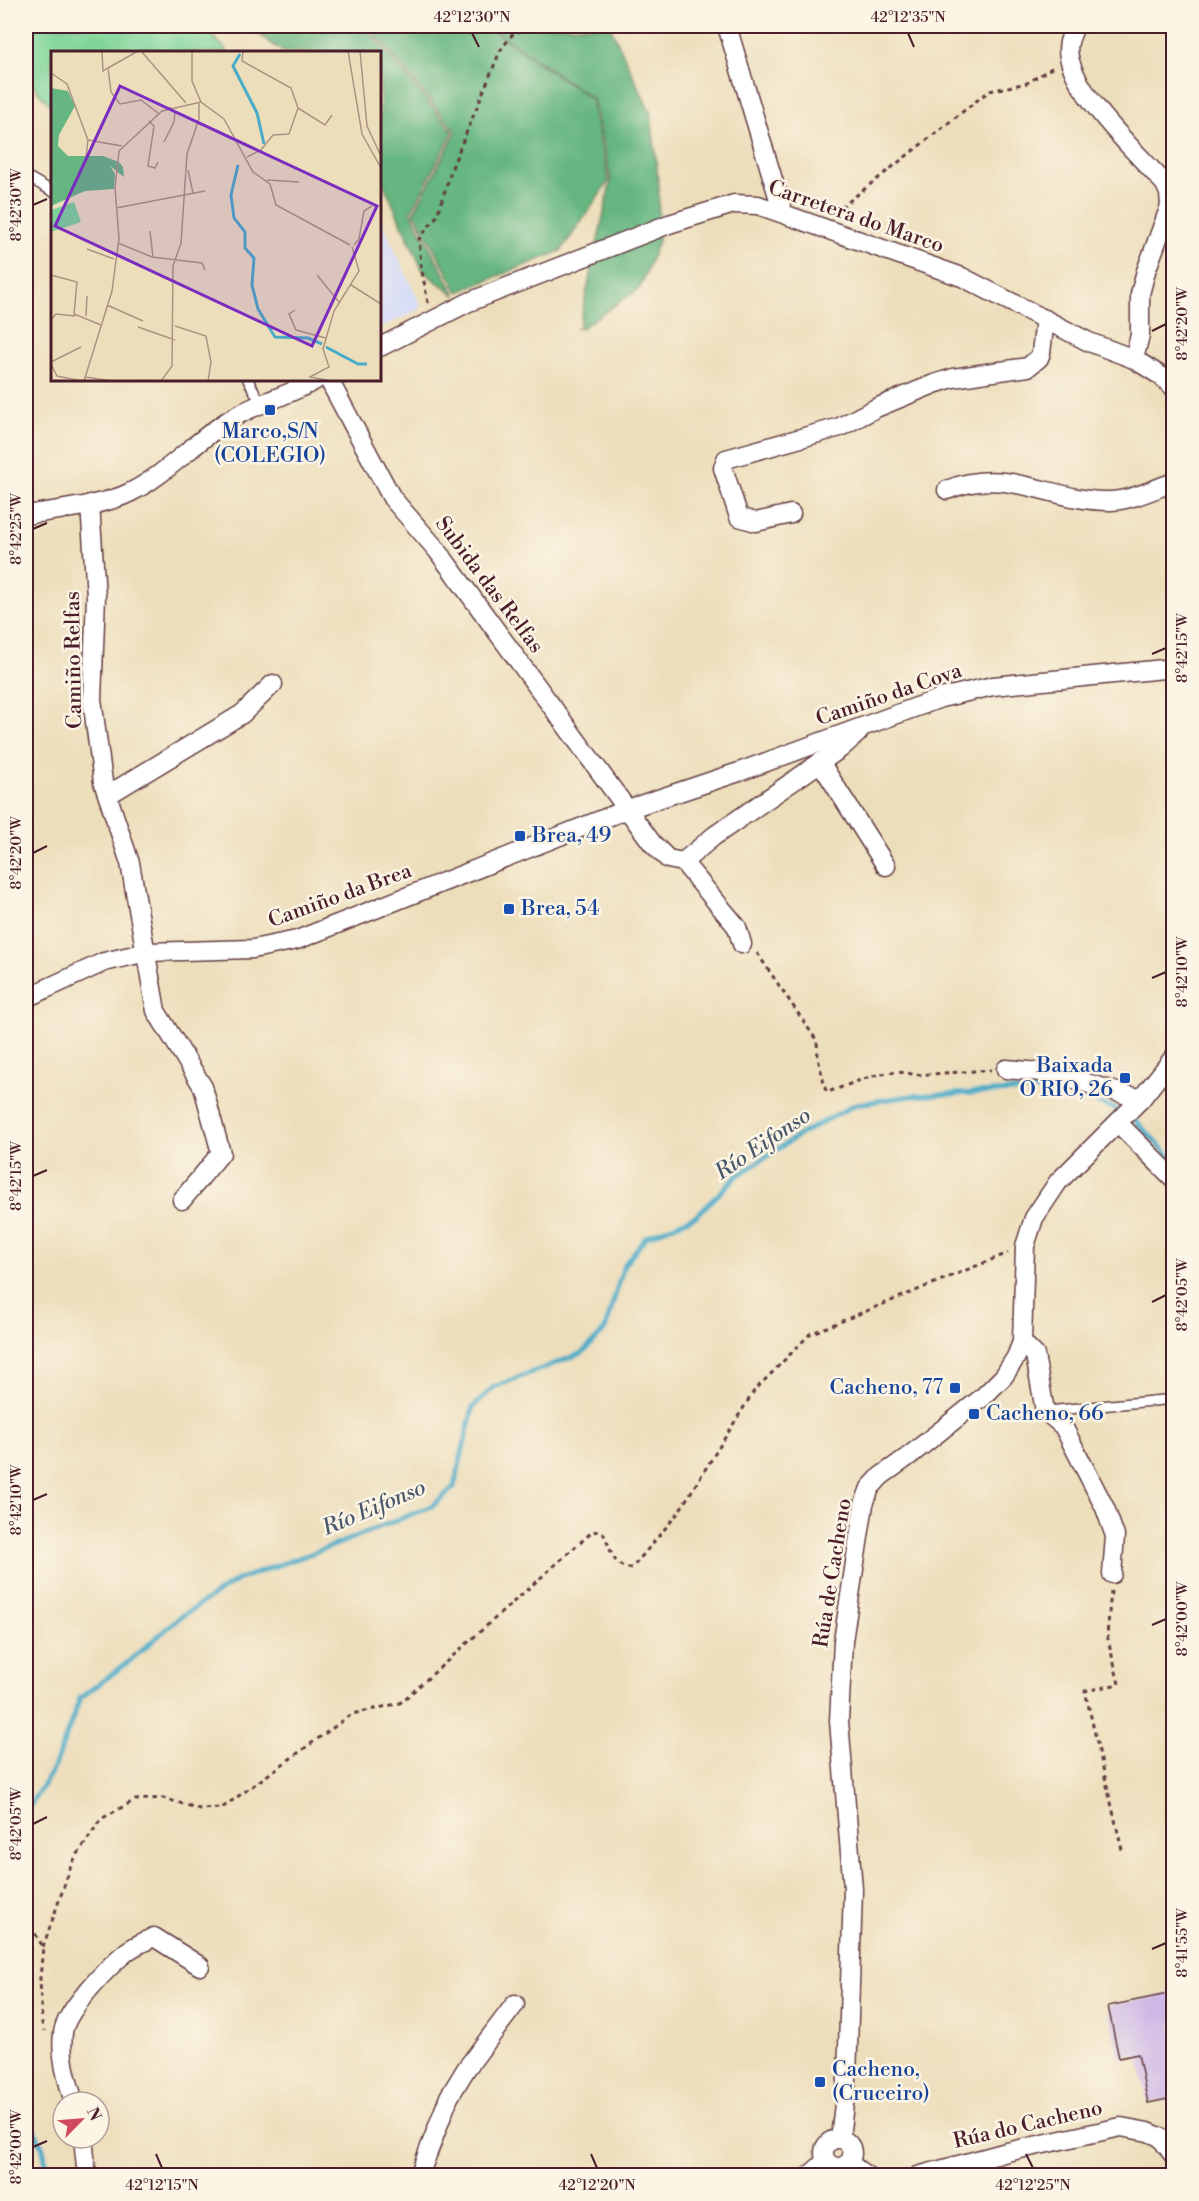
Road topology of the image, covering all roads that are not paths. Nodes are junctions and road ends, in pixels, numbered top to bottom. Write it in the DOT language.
graph roads {
  1 [pos="727,26"];
  2 [pos="1075,26"];
  3 [pos="26,176"];
  4 [pos="51,190"];
  5 [pos="783,213"];
  6 [pos="1045,319"];
  7 [pos="381,346"];
  8 [pos="1134,358"];
  9 [pos="249,381"];
  10 [pos="314,381"];
  11 [pos="330,381"];
  12 [pos="1173,388"];
  13 [pos="262,405"];
  14 [pos="1173,482"];
  15 [pos="947,490"];
  16 [pos="90,504"];
  17 [pos="26,514"];
  18 [pos="791,514"];
  19 [pos="1173,668"];
  20 [pos="273,684"];
  21 [pos="866,726"];
  22 [pos="820,762"];
  23 [pos="108,795"];
  24 [pos="628,809"];
  25 [pos="683,862"];
  26 [pos="886,866"];
  27 [pos="741,944"];
  28 [pos="147,952"];
  29 [pos="26,998"];
  30 [pos="1173,1057"];
  31 [pos="1006,1070"];
  32 [pos="1141,1099"];
  33 [pos="1120,1121"];
  34 [pos="1173,1179"];
  35 [pos="182,1200"];
  36 [pos="1022,1342"];
  37 [pos="1173,1399"];
  38 [pos="1045,1411"];
  39 [pos="1112,1574"];
  40 [pos="200,1966"];
  41 [pos="515,2004"];
  42 [pos="71,2090"];
  43 [pos="840,2138"];
  44 [pos="84,2150"];
  45 [pos="1173,2156"];
  46 [pos="826,2161"];
  47 [pos="848,2163"];
  48 [pos="87,2175"];
  49 [pos="419,2175"];
  50 [pos="809,2175"];
  51 [pos="867,2175"];
  52 [pos="918,2175"];
  1 -- 5 [label="street"];
  2 -- 8 [label="street"];
  3 -- 4 [label="lane"];
  5 -- 6 [label="street, Carretera do Marco"];
  5 -- 7 [label="street, Carretera do Marco"];
  6 -- 8 [label="street, Carretera do Marco"];
  6 -- 18 [label="street"];
  8 -- 12 [label="street, Carretera do Marco"];
  9 -- 13 [label="lane"];
  10 -- 13 [label="street"];
  11 -- 24 [label="street, Subida das Relfas"];
  13 -- 16 [label="street"];
  14 -- 15 [label="street"];
  16 -- 17 [label="street"];
  16 -- 23 [label="street, Camiño Relfas"];
  19 -- 21 [label="street, Camiño da Cova"];
  20 -- 23 [label="street"];
  21 -- 22 [label="street"];
  21 -- 24 [label="street, Camiño da Cova"];
  22 -- 25 [label="street"];
  22 -- 26 [label="street"];
  23 -- 28 [label="street, Camiño Relfas"];
  24 -- 25 [label="street, Subida das Relfas"];
  24 -- 28 [label="street, Camiño da Brea"];
  25 -- 27 [label="street"];
  28 -- 29 [label="street, Camiño da Brea"];
  28 -- 35 [label="street, Camiño Relfas"];
  30 -- 32 [label="street, Rúa de Cacheno"];
  31 -- 32 [label="street"];
  32 -- 33 [label="street, Rúa de Cacheno"];
  33 -- 34 [label="street"];
  33 -- 36 [label="street, Rúa de Cacheno"];
  36 -- 38 [label="street"];
  36 -- 43 [label="street, Rúa de Cacheno"];
  37 -- 38 [label="lane"];
  38 -- 39 [label="street"];
  40 -- 42 [label="street"];
  41 -- 49 [label="street"];
  43 -- 46 [label="street"];
  43 -- 47 [label="street"];
  44 -- 48 [label="street"];
  45 -- 52 [label="street, Rúa do Cacheno"];
  46 -- 47 [label="street"];
  46 -- 50 [label="street"];
  47 -- 51 [label="street"];
}
